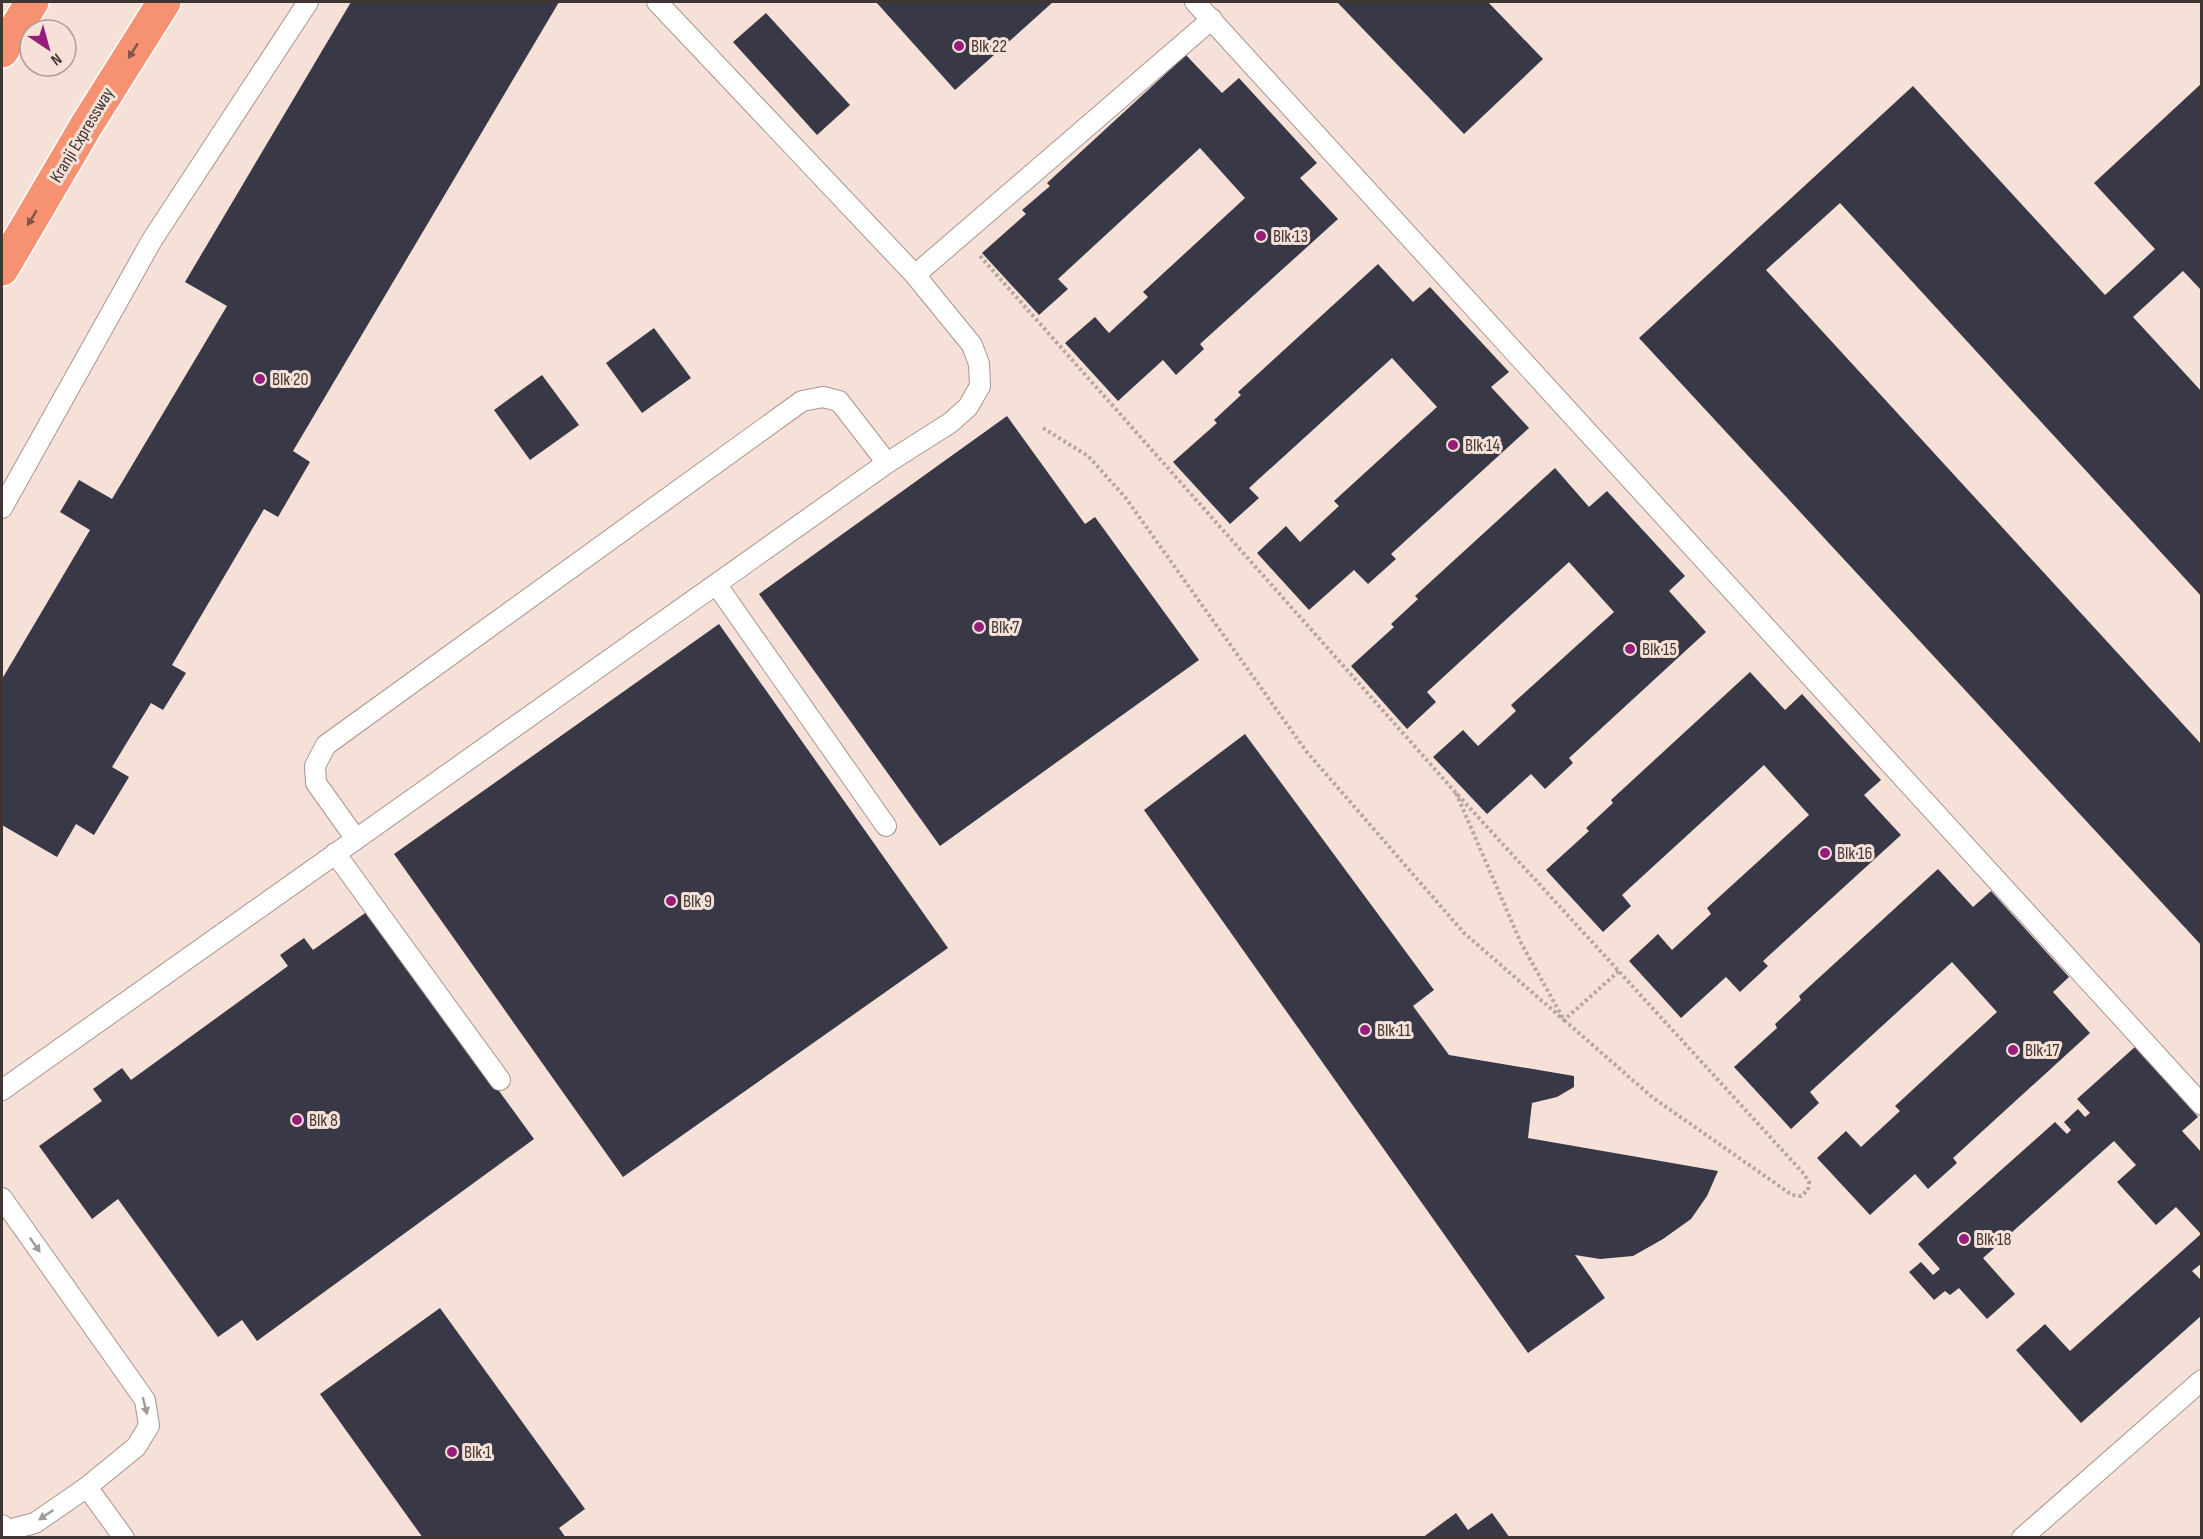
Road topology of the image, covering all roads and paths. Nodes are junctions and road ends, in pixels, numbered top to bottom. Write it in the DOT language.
graph roads {
  1 [pos="32,2"];
  2 [pos="164,2"];
  3 [pos="308,2"];
  4 [pos="657,2"];
  5 [pos="1195,2"];
  6 [pos="1212,19"];
  7 [pos="2,51"];
  8 [pos="961,236"];
  9 [pos="2,269"];
  10 [pos="915,275"];
  11 [pos="1043,428"];
  12 [pos="887,464"];
  13 [pos="2,508"];
  14 [pos="716,584"];
  15 [pos="1455,793"];
  16 [pos="886,826"];
  17 [pos="356,839"];
  18 [pos="335,854"];
  19 [pos="1619,971"];
  20 [pos="1564,1020"];
  21 [pos="500,1080"];
  22 [pos="2,1090"];
  23 [pos="2202,1105"];
  24 [pos="2,1198"];
  25 [pos="2202,1380"];
  26 [pos="87,1487"];
  27 [pos="2,1525"];
  28 [pos="124,1538"];
  29 [pos="2022,1538"];
  1 -- 7 [label="highway"];
  2 -- 9 [label="highway, Kranji Expressway, one-way"];
  3 -- 13 [label="lane"];
  4 -- 10 [label="lane"];
  5 -- 6 [label="lane"];
  6 -- 8 [label="lane"];
  6 -- 23 [label="lane"];
  8 -- 10 [label="lane"];
  8 -- 15 [label="path"];
  10 -- 12 [label="lane"];
  11 -- 20 [label="path"];
  12 -- 14 [label="lane"];
  12 -- 17 [label="lane"];
  14 -- 16 [label="lane"];
  14 -- 17 [label="lane"];
  15 -- 19 [label="path"];
  15 -- 20 [label="path"];
  17 -- 18 [label="lane"];
  18 -- 21 [label="lane"];
  18 -- 22 [label="lane"];
  19 -- 20 [label="path"];
  19 -- 20 [label="path"];
  24 -- 26 [label="lane, one-way"];
  25 -- 29 [label="lane"];
  26 -- 27 [label="lane, one-way"];
  26 -- 28 [label="lane"];
}
